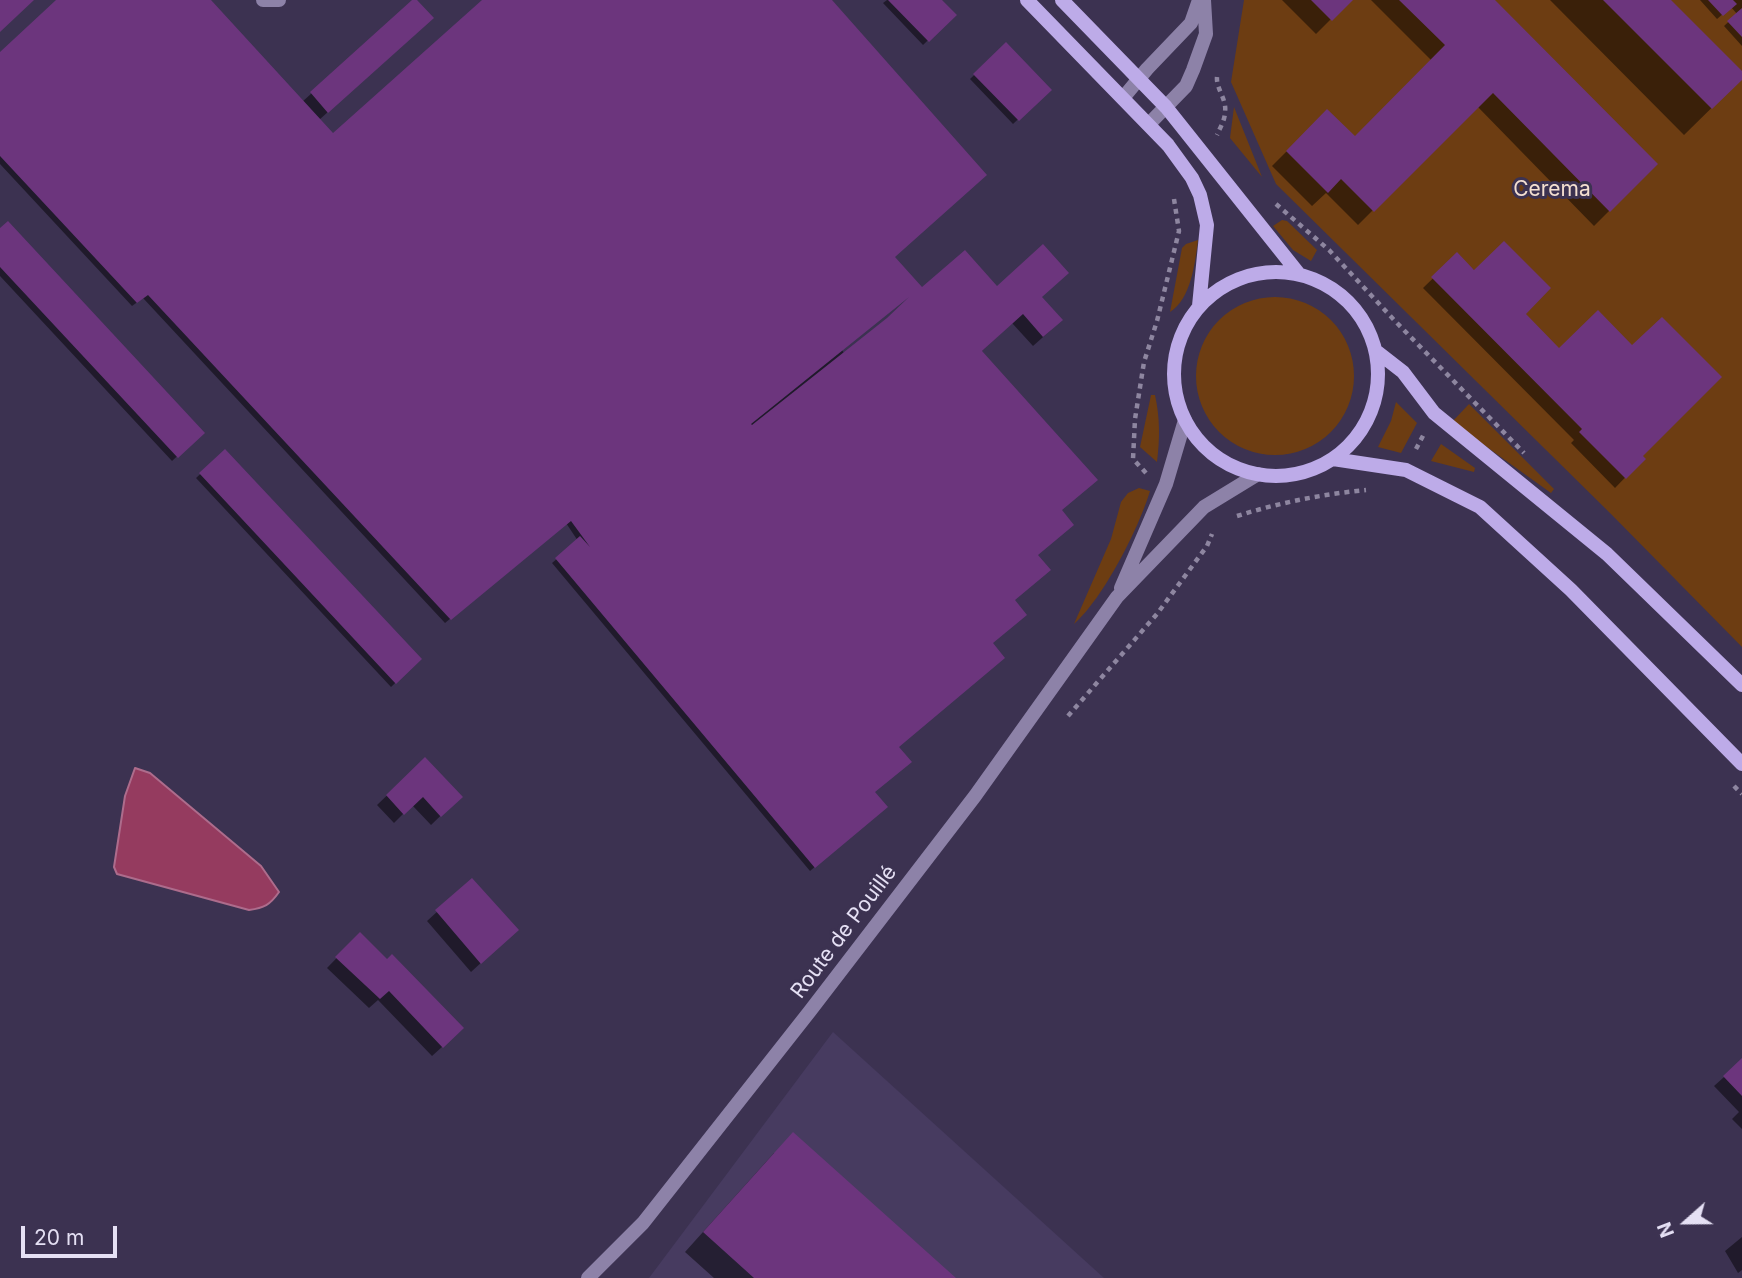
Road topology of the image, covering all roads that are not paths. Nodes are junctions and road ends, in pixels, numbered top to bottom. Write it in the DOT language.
graph roads {
  1 [pos="263,0"];
  2 [pos="279,0"];
  3 [pos="1027,0"];
  4 [pos="1062,0"];
  5 [pos="1201,0"];
  6 [pos="1139,78"];
  7 [pos="1123,98"];
  8 [pos="1166,107"];
  9 [pos="1149,124"];
  10 [pos="1299,274"];
  11 [pos="1199,306"];
  12 [pos="1376,351"];
  13 [pos="1185,420"];
  14 [pos="1333,459"];
  15 [pos="1258,474"];
  16 [pos="1117,597"];
  17 [pos="1742,685"];
  18 [pos="1742,764"];
  19 [pos="588,1278"];
  1 -- 2 [label="street"];
  3 -- 7 [label="main road"];
  4 -- 6 [label="main road"];
  5 -- 6 [label="street"];
  5 -- 8 [label="street"];
  6 -- 7 [label="street"];
  6 -- 8 [label="main road"];
  7 -- 9 [label="main road"];
  8 -- 9 [label="street"];
  8 -- 10 [label="main road"];
  9 -- 11 [label="main road"];
  10 -- 11 [label="main road"];
  10 -- 12 [label="main road"];
  11 -- 13 [label="main road"];
  12 -- 14 [label="main road"];
  12 -- 17 [label="main road"];
  13 -- 15 [label="main road"];
  13 -- 16 [label="street, Route de Pouillé"];
  14 -- 15 [label="main road"];
  14 -- 18 [label="main road"];
  15 -- 16 [label="street, Route de Pouillé"];
  16 -- 19 [label="street, Route de Pouillé"];
}
